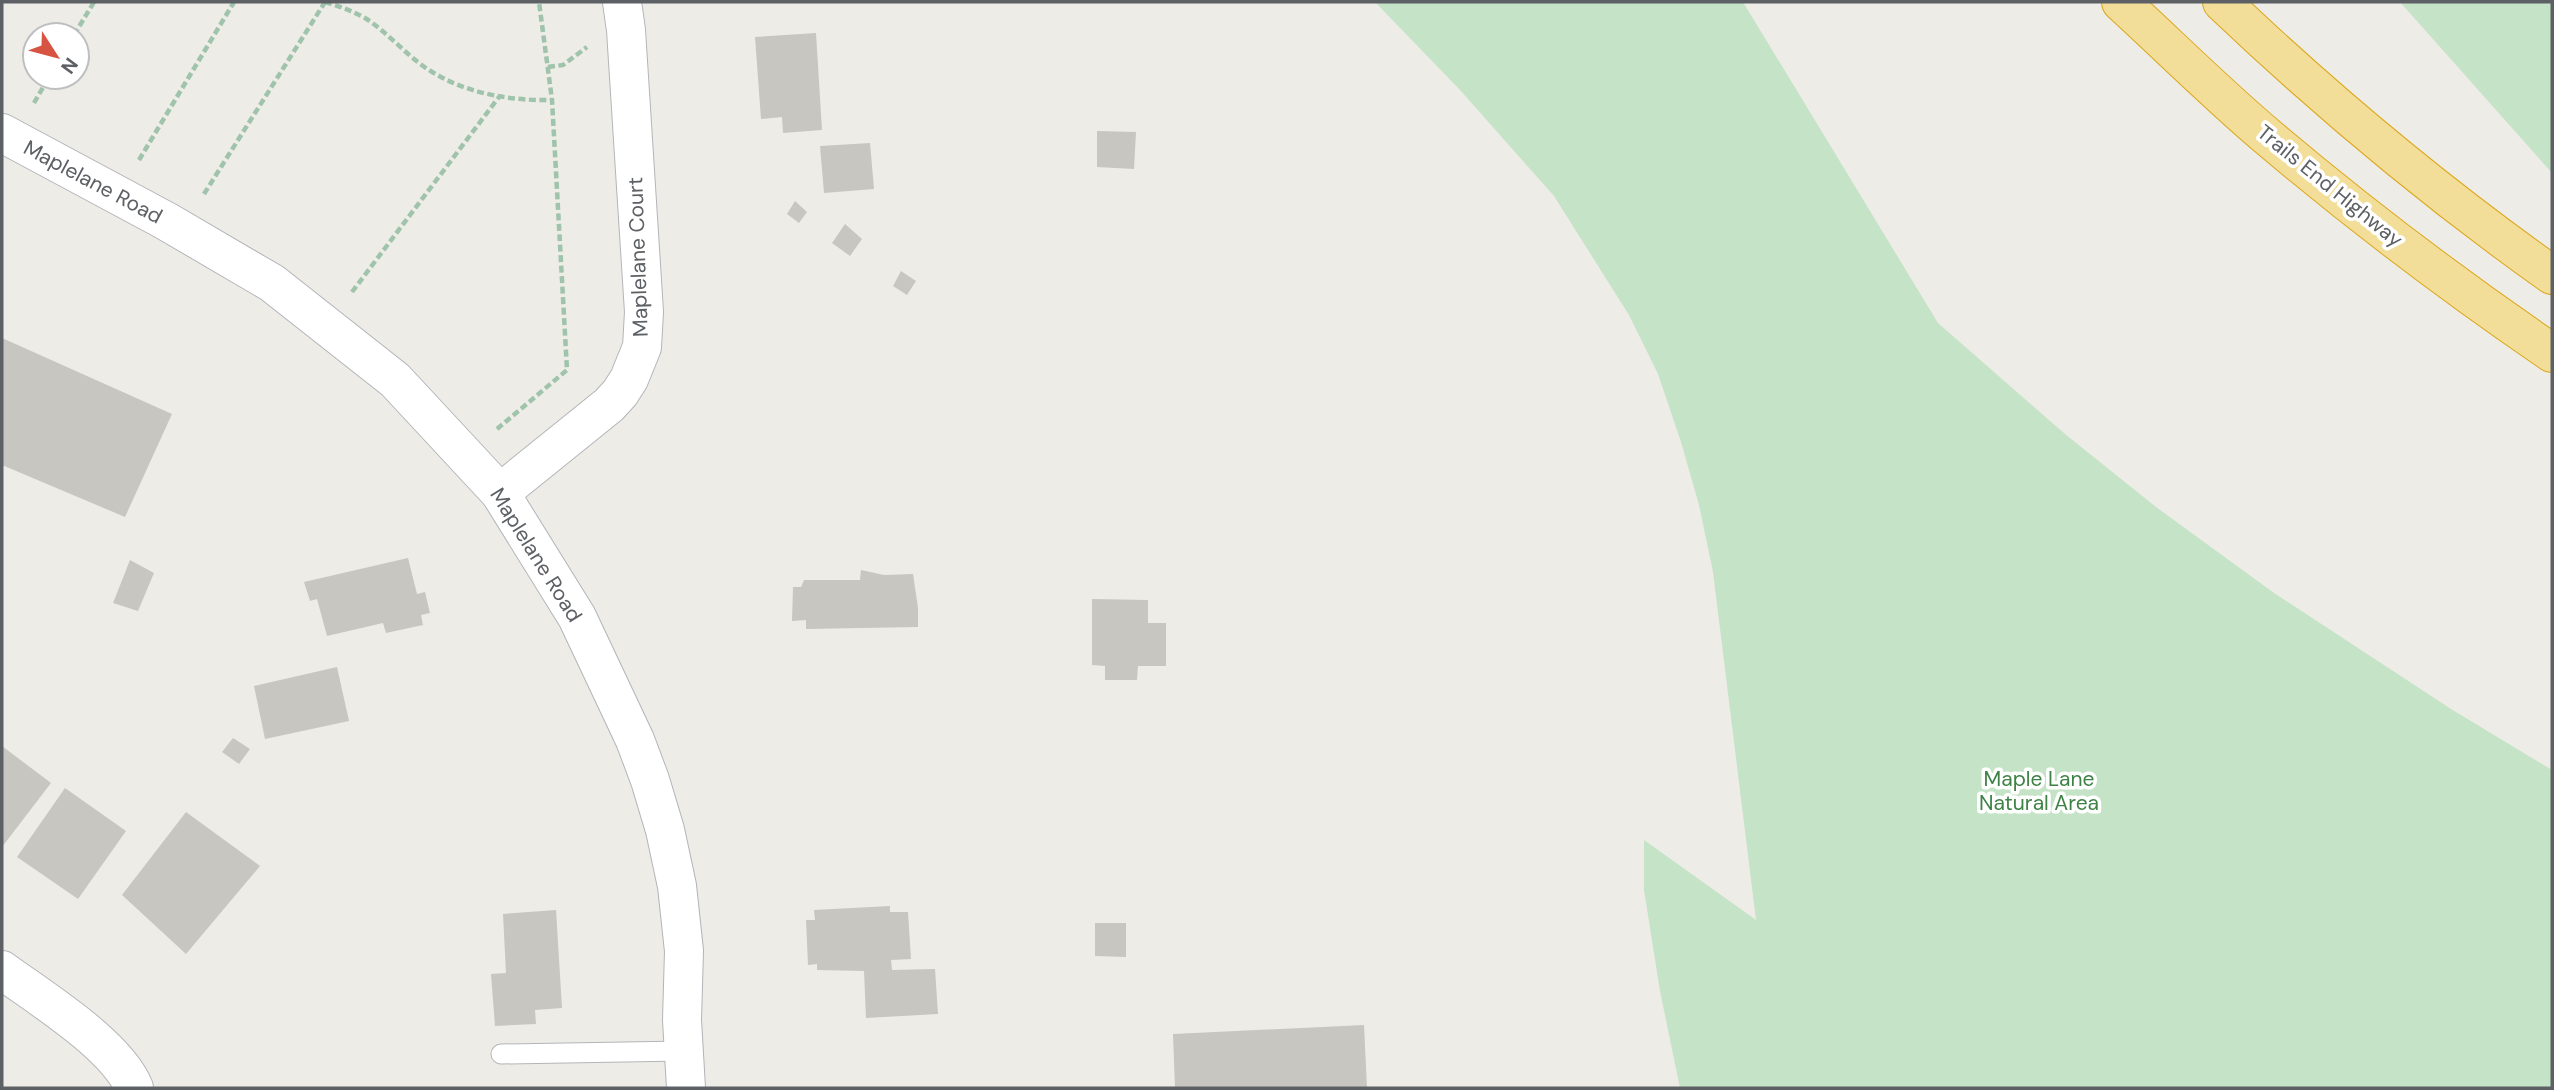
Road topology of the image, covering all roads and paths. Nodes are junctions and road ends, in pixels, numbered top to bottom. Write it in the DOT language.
graph roads {
  1 [pos="94,2"];
  2 [pos="234,2"];
  3 [pos="324,2"];
  4 [pos="350,2"];
  5 [pos="539,2"];
  6 [pos="622,2"];
  7 [pos="2121,2"];
  8 [pos="2222,2"];
  9 [pos="345,8"];
  10 [pos="82,21"];
  11 [pos="499,97"];
  12 [pos="552,100"];
  13 [pos="2,133"];
  14 [pos="118,195"];
  15 [pos="182,229"];
  16 [pos="2552,275"];
  17 [pos="327,325"];
  18 [pos="2552,353"];
  19 [pos="467,456"];
  20 [pos="500,493"];
  21 [pos="2,970"];
  22 [pos="683,1051"];
  23 [pos="501,1054"];
  24 [pos="134,1088"];
  25 [pos="686,1088"];
  1 -- 10 [label="path"];
  2 -- 14 [label="path"];
  3 -- 9 [label="path"];
  3 -- 15 [label="path"];
  4 -- 9 [label="path"];
  5 -- 12 [label="path"];
  6 -- 20 [label="main road, Maplelane Court"];
  7 -- 18 [label="highway, Trails End Highway"];
  8 -- 16 [label="highway"];
  9 -- 11 [label="path"];
  11 -- 12 [label="path"];
  11 -- 17 [label="path"];
  12 -- 19 [label="path"];
  13 -- 14 [label="main road, Maplelane Road"];
  14 -- 15 [label="main road, Maplelane Road"];
  15 -- 17 [label="main road, Maplelane Road"];
  17 -- 19 [label="main road, Maplelane Road"];
  19 -- 20 [label="main road, Maplelane Road"];
  20 -- 22 [label="main road, Maplelane Road"];
  21 -- 24 [label="main road"];
  22 -- 23 [label="lane"];
  22 -- 25 [label="main road, Maplelane Road"];
}
